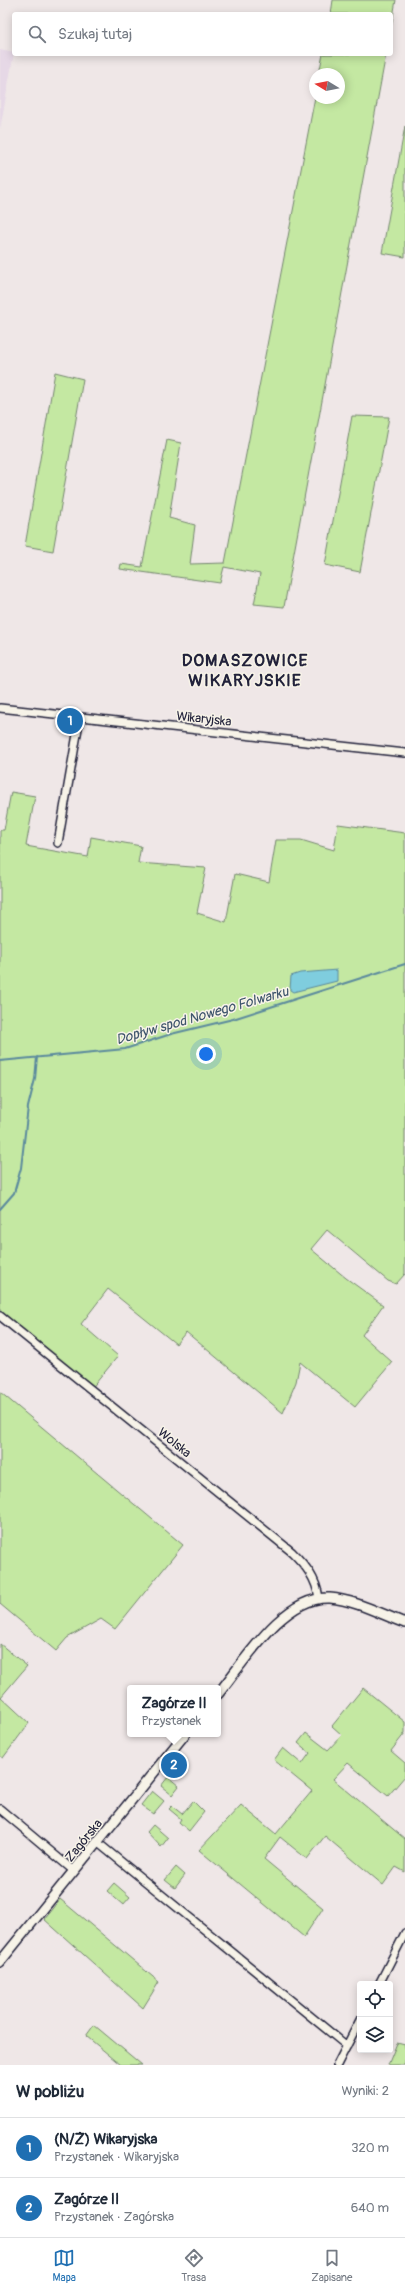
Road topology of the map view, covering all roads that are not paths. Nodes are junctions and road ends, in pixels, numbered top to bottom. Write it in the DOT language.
graph roads {
  1 [pos="0,708"];
  2 [pos="80,717"];
  3 [pos="405,753"];
  4 [pos="58,843"];
  5 [pos="0,1316"];
  6 [pos="319,1598"];
  7 [pos="405,1623"];
  8 [pos="221,1690"];
  9 [pos="183,1737"];
  10 [pos="0,1808"];
  11 [pos="97,1842"];
  12 [pos="74,1871"];
  13 [pos="405,1933"];
  14 [pos="0,1962"];
  15 [pos="381,1981"];
  16 [pos="357,2026"];
  17 [pos="347,2046"];
  18 [pos="337,2065"];
  1 -- 2 [label="street, Wikaryjska"];
  2 -- 3 [label="street, Wikaryjska"];
  2 -- 4 [label="street"];
  5 -- 6 [label="street, Wolska"];
  6 -- 7 [label="street"];
  6 -- 8 [label="street"];
  9 -- 11 [label="street, Zagórska"];
  10 -- 12 [label="street"];
  11 -- 12 [label="street, Zagórska"];
  11 -- 17 [label="street"];
  12 -- 14 [label="street, Zagórska"];
  13 -- 15 [label="street"];
  16 -- 17 [label="street"];
  17 -- 18 [label="street"];
}
